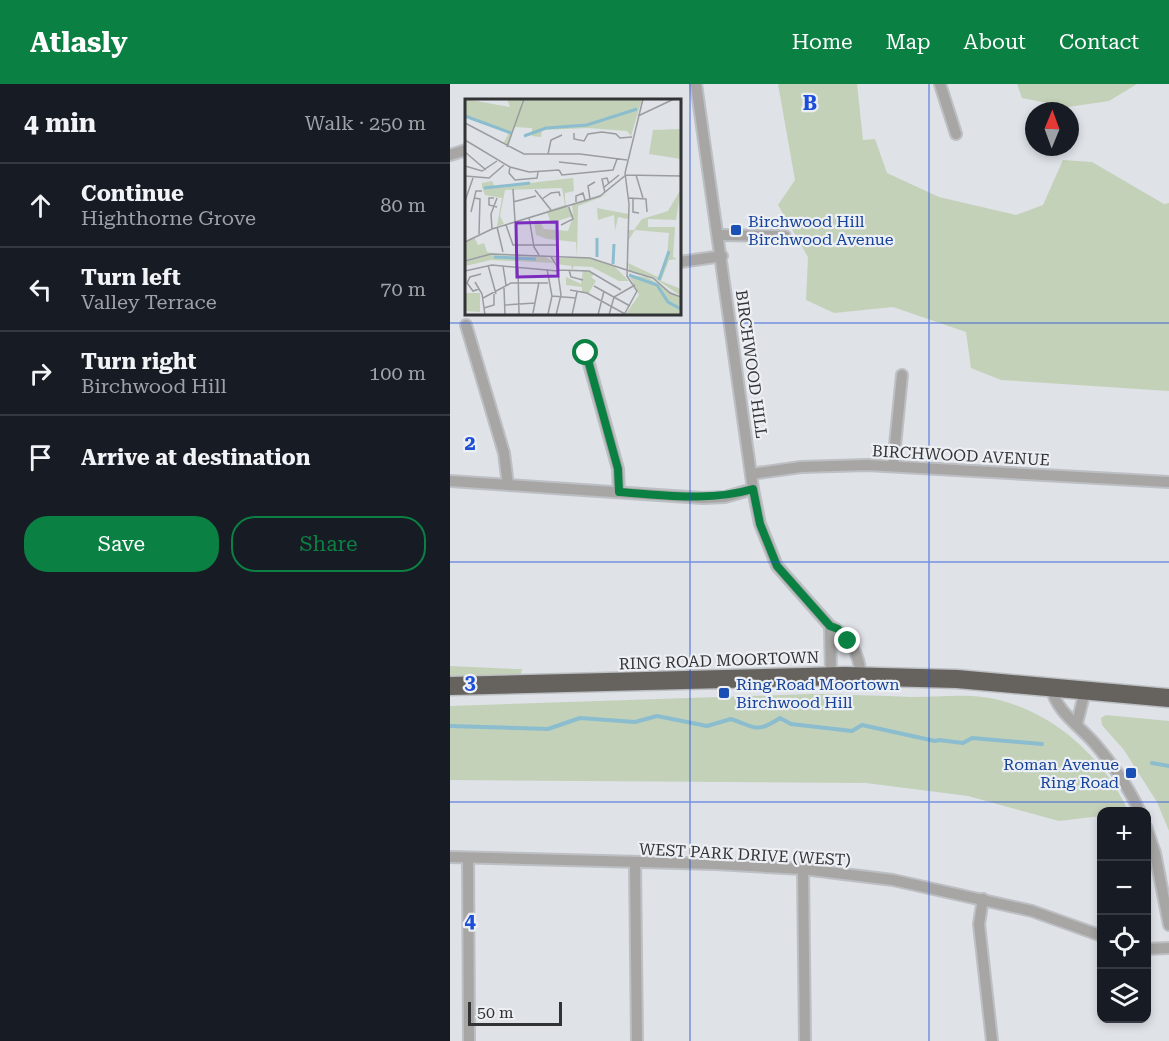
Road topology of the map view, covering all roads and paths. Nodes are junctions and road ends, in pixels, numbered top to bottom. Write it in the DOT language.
graph roads {
  1 [pos="696,84"];
  2 [pos="940,84"];
  3 [pos="956,134"];
  4 [pos="465,150"];
  5 [pos="450,155"];
  6 [pos="719,235"];
  7 [pos="784,236"];
  8 [pos="722,256"];
  9 [pos="681,262"];
  10 [pos="466,325"];
  11 [pos="586,353"];
  12 [pos="902,375"];
  13 [pos="893,466"];
  14 [pos="751,474"];
  15 [pos="450,481"];
  16 [pos="1169,482"];
  17 [pos="508,485"];
  18 [pos="753,489"];
  19 [pos="619,492"];
  20 [pos="830,626"];
  21 [pos="831,676"];
  22 [pos="861,676"];
  23 [pos="450,686"];
  24 [pos="1051,687"];
  25 [pos="1085,691"];
  26 [pos="1169,698"];
  27 [pos="1077,723"];
  28 [pos="1138,807"];
  29 [pos="1151,842"];
  30 [pos="450,857"];
  31 [pos="468,859"];
  32 [pos="635,862"];
  33 [pos="803,870"];
  34 [pos="983,899"];
  35 [pos="1169,925"];
  36 [pos="1097,935"];
  37 [pos="1169,948"];
  38 [pos="1151,949"];
  39 [pos="468,1041"];
  40 [pos="638,1041"];
  41 [pos="804,1041"];
  42 [pos="992,1041"];
  1 -- 6 [label="street, BIRCHWOOD HILL"];
  2 -- 3 [label="street"];
  4 -- 5 [label="street"];
  6 -- 7 [label="street"];
  6 -- 8 [label="street, BIRCHWOOD HILL"];
  8 -- 9 [label="street"];
  8 -- 14 [label="street, BIRCHWOOD HILL"];
  10 -- 17 [label="street"];
  11 -- 19 [label="street"];
  12 -- 13 [label="street"];
  13 -- 14 [label="street, BIRCHWOOD AVENUE"];
  13 -- 16 [label="street, BIRCHWOOD AVENUE"];
  14 -- 18 [label="street, BIRCHWOOD HILL"];
  15 -- 17 [label="street"];
  17 -- 19 [label="street"];
  18 -- 19 [label="street"];
  18 -- 20 [label="street, BIRCHWOOD HILL"];
  20 -- 21 [label="street"];
  20 -- 22 [label="street, BIRCHWOOD HILL"];
  21 -- 22 [label="highway, RING ROAD MOORTOWN"];
  21 -- 23 [label="highway, RING ROAD MOORTOWN"];
  22 -- 24 [label="highway, RING ROAD MOORTOWN"];
  24 -- 25 [label="highway, RING ROAD MOORTOWN"];
  24 -- 27 [label="street"];
  25 -- 26 [label="highway, RING ROAD MOORTOWN"];
  25 -- 27 [label="street"];
  27 -- 28 [label="street"];
  29 -- 35 [label="street"];
  30 -- 31 [label="street, WEST PARK DRIVE (WEST)"];
  31 -- 32 [label="street, WEST PARK DRIVE (WEST)"];
  31 -- 39 [label="street"];
  32 -- 33 [label="street, WEST PARK DRIVE (WEST)"];
  32 -- 40 [label="street"];
  33 -- 34 [label="street, WEST PARK DRIVE (WEST)"];
  33 -- 41 [label="street"];
  34 -- 36 [label="street, WEST PARK DRIVE (WEST)"];
  34 -- 42 [label="street"];
  37 -- 38 [label="street"];
}
